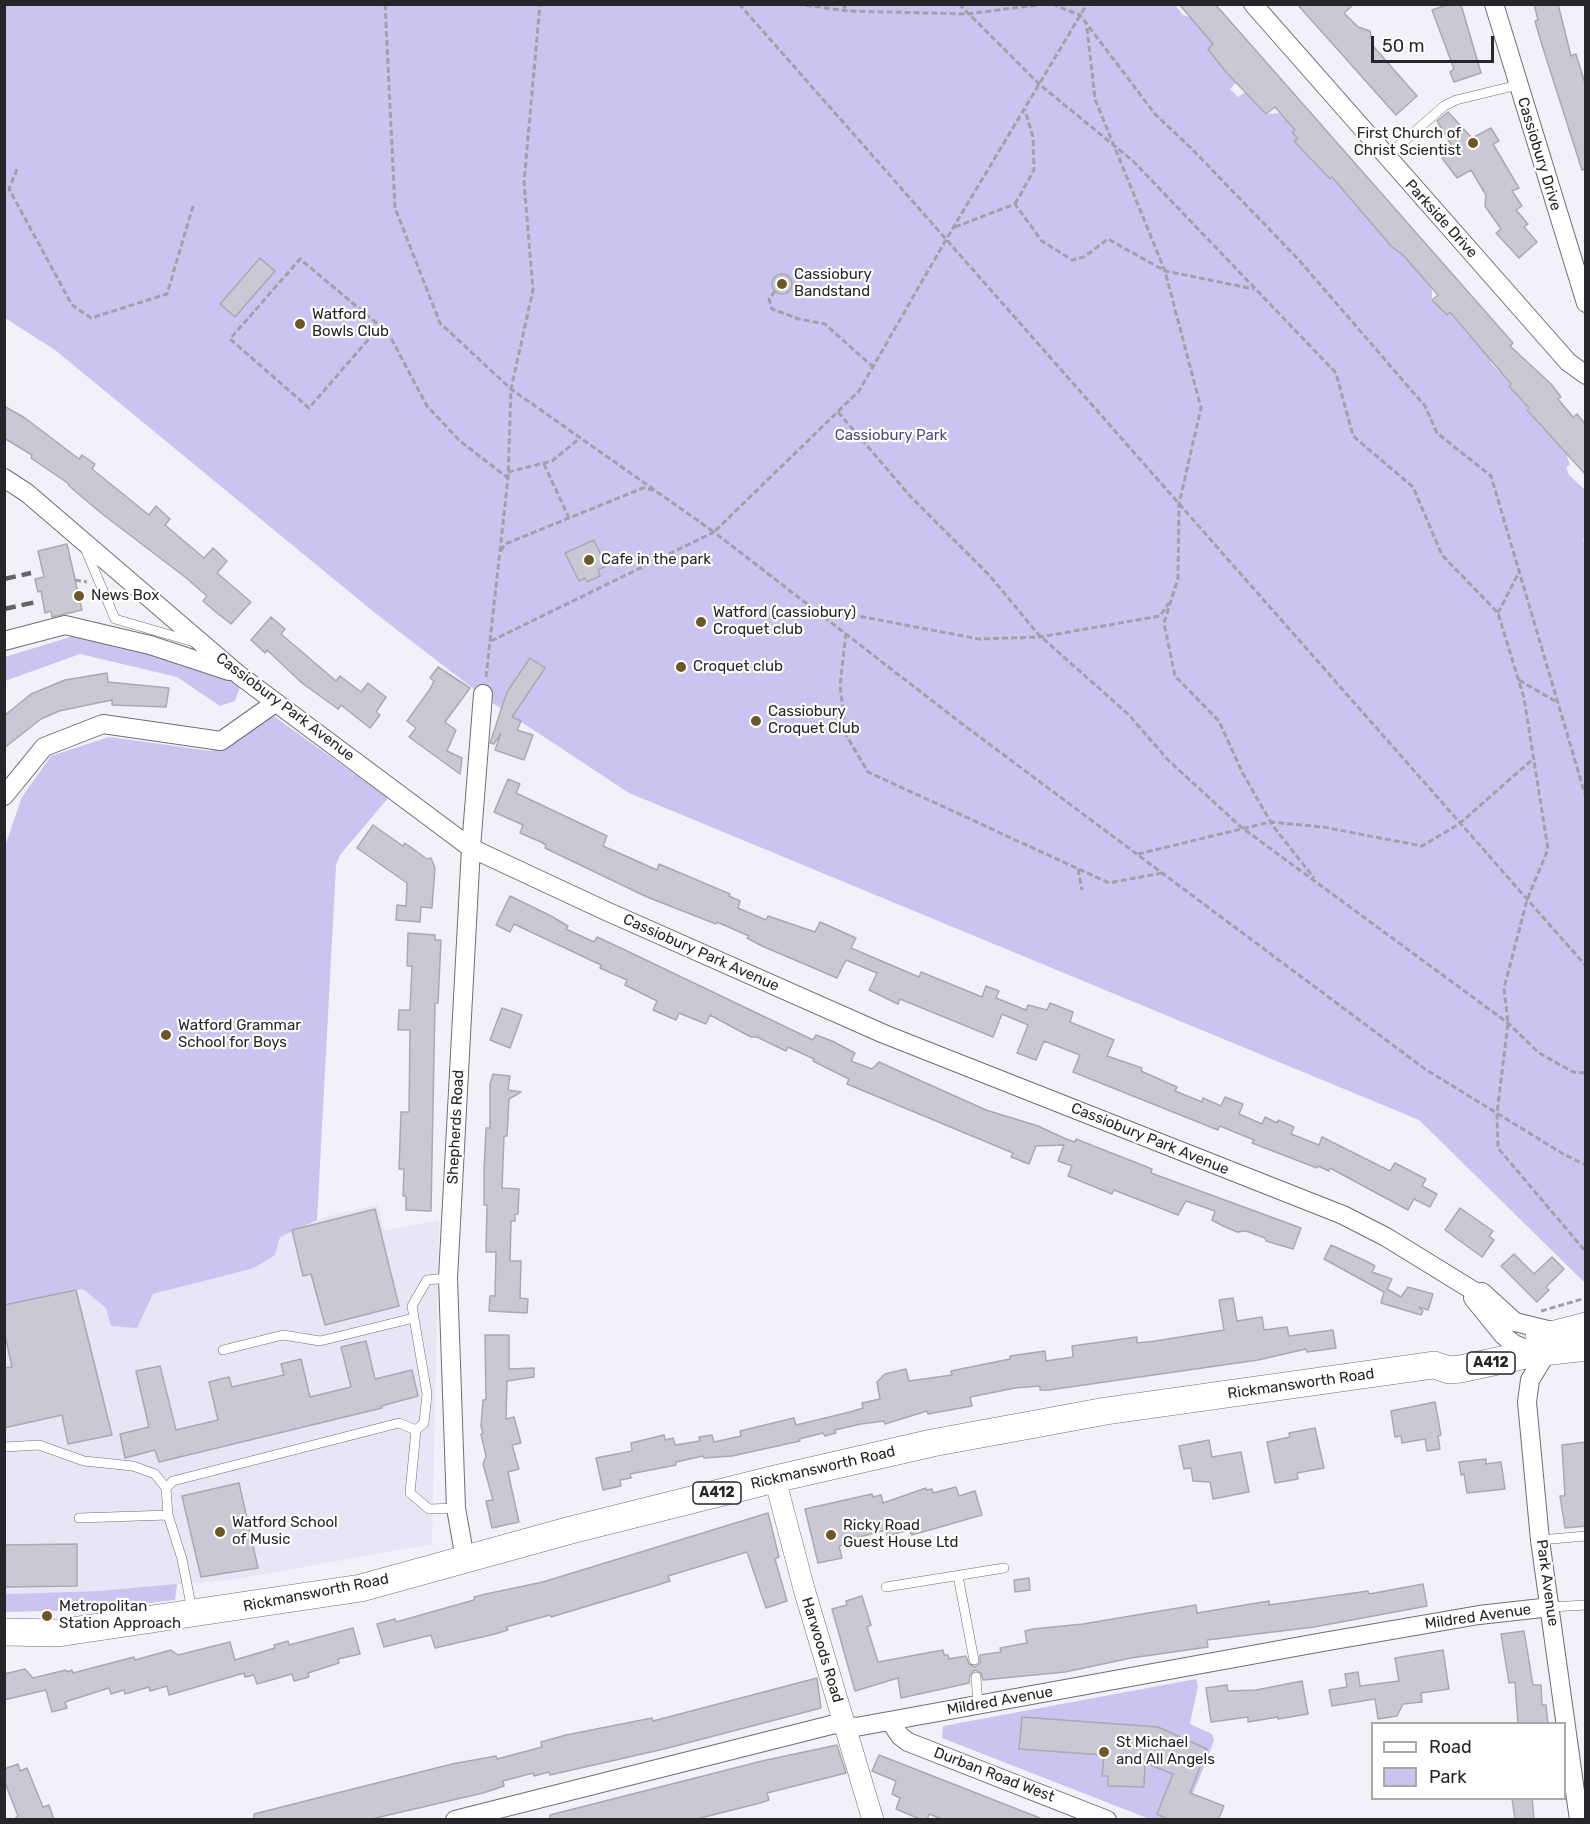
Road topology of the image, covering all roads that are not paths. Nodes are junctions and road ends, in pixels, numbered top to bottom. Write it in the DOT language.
graph roads {
  1 [pos="1253,4"];
  2 [pos="1494,4"];
  3 [pos="1518,85"];
  4 [pos="1386,157"];
  5 [pos="1586,303"];
  6 [pos="1586,375"];
  7 [pos="4,478"];
  8 [pos="81,540"];
  9 [pos="4,641"];
  10 [pos="205,646"];
  11 [pos="239,675"];
  12 [pos="483,694"];
  13 [pos="275,702"];
  14 [pos="4,796"];
  15 [pos="471,848"];
  16 [pos="448,1278"];
  17 [pos="414,1318"];
  18 [pos="1543,1338"];
  19 [pos="1586,1347"];
  20 [pos="223,1350"];
  21 [pos="416,1430"];
  22 [pos="4,1447"];
  23 [pos="775,1479"];
  24 [pos="166,1488"];
  25 [pos="456,1508"];
  26 [pos="168,1515"];
  27 [pos="79,1518"];
  28 [pos="1586,1536"];
  29 [pos="1540,1540"];
  30 [pos="465,1559"];
  31 [pos="1004,1568"];
  32 [pos="958,1576"];
  33 [pos="886,1587"];
  34 [pos="1586,1605"];
  35 [pos="1551,1607"];
  36 [pos="193,1615"];
  37 [pos="4,1632"];
  38 [pos="974,1660"];
  39 [pos="976,1677"];
  40 [pos="978,1705"];
  41 [pos="890,1721"];
  42 [pos="846,1726"];
  43 [pos="455,1820"];
  44 [pos="873,1820"];
  45 [pos="1107,1820"];
  46 [pos="1579,1820"];
  1 -- 4 [label="street, Parkside Drive"];
  2 -- 3 [label="street, Cassiobury Drive"];
  3 -- 4 [label="lane"];
  3 -- 5 [label="street, Cassiobury Drive"];
  4 -- 6 [label="street, Parkside Drive"];
  7 -- 8 [label="street, Cassiobury Park Avenue"];
  8 -- 10 [label="street, Cassiobury Park Avenue"];
  8 -- 10 [label="lane"];
  9 -- 11 [label="street"];
  10 -- 11 [label="street, Cassiobury Park Avenue"];
  11 -- 13 [label="street, Cassiobury Park Avenue"];
  12 -- 15 [label="street, Shepherds Road"];
  13 -- 14 [label="street"];
  13 -- 15 [label="street, Cassiobury Park Avenue"];
  15 -- 16 [label="street, Shepherds Road"];
  15 -- 18 [label="street, Cassiobury Park Avenue"];
  16 -- 17 [label="lane"];
  16 -- 25 [label="street, Shepherds Road"];
  17 -- 20 [label="lane"];
  17 -- 21 [label="lane"];
  18 -- 19 [label="main road, Rickmansworth Road / A412"];
  18 -- 23 [label="main road, Rickmansworth Road / A412"];
  18 -- 29 [label="street, Park Avenue"];
  21 -- 24 [label="lane"];
  21 -- 25 [label="lane"];
  22 -- 24 [label="lane"];
  23 -- 30 [label="main road, Rickmansworth Road / A412"];
  23 -- 42 [label="street, Harwoods Road"];
  24 -- 26 [label="lane"];
  25 -- 30 [label="street, Shepherds Road"];
  26 -- 27 [label="lane"];
  26 -- 36 [label="lane"];
  28 -- 29 [label="lane"];
  29 -- 35 [label="street, Park Avenue"];
  30 -- 36 [label="main road, Rickmansworth Road / A412"];
  31 -- 32 [label="lane"];
  32 -- 33 [label="lane"];
  32 -- 38 [label="lane"];
  34 -- 35 [label="lane"];
  35 -- 40 [label="street, Mildred Avenue"];
  35 -- 46 [label="street, Park Avenue"];
  36 -- 37 [label="main road, Rickmansworth Road / A412"];
  39 -- 40 [label="lane"];
  40 -- 41 [label="street, Mildred Avenue"];
  41 -- 42 [label="street, Mildred Avenue"];
  41 -- 45 [label="street, Durban Road West"];
  42 -- 43 [label="street, Mildred Avenue"];
  42 -- 44 [label="street, Harwoods Road"];
}
